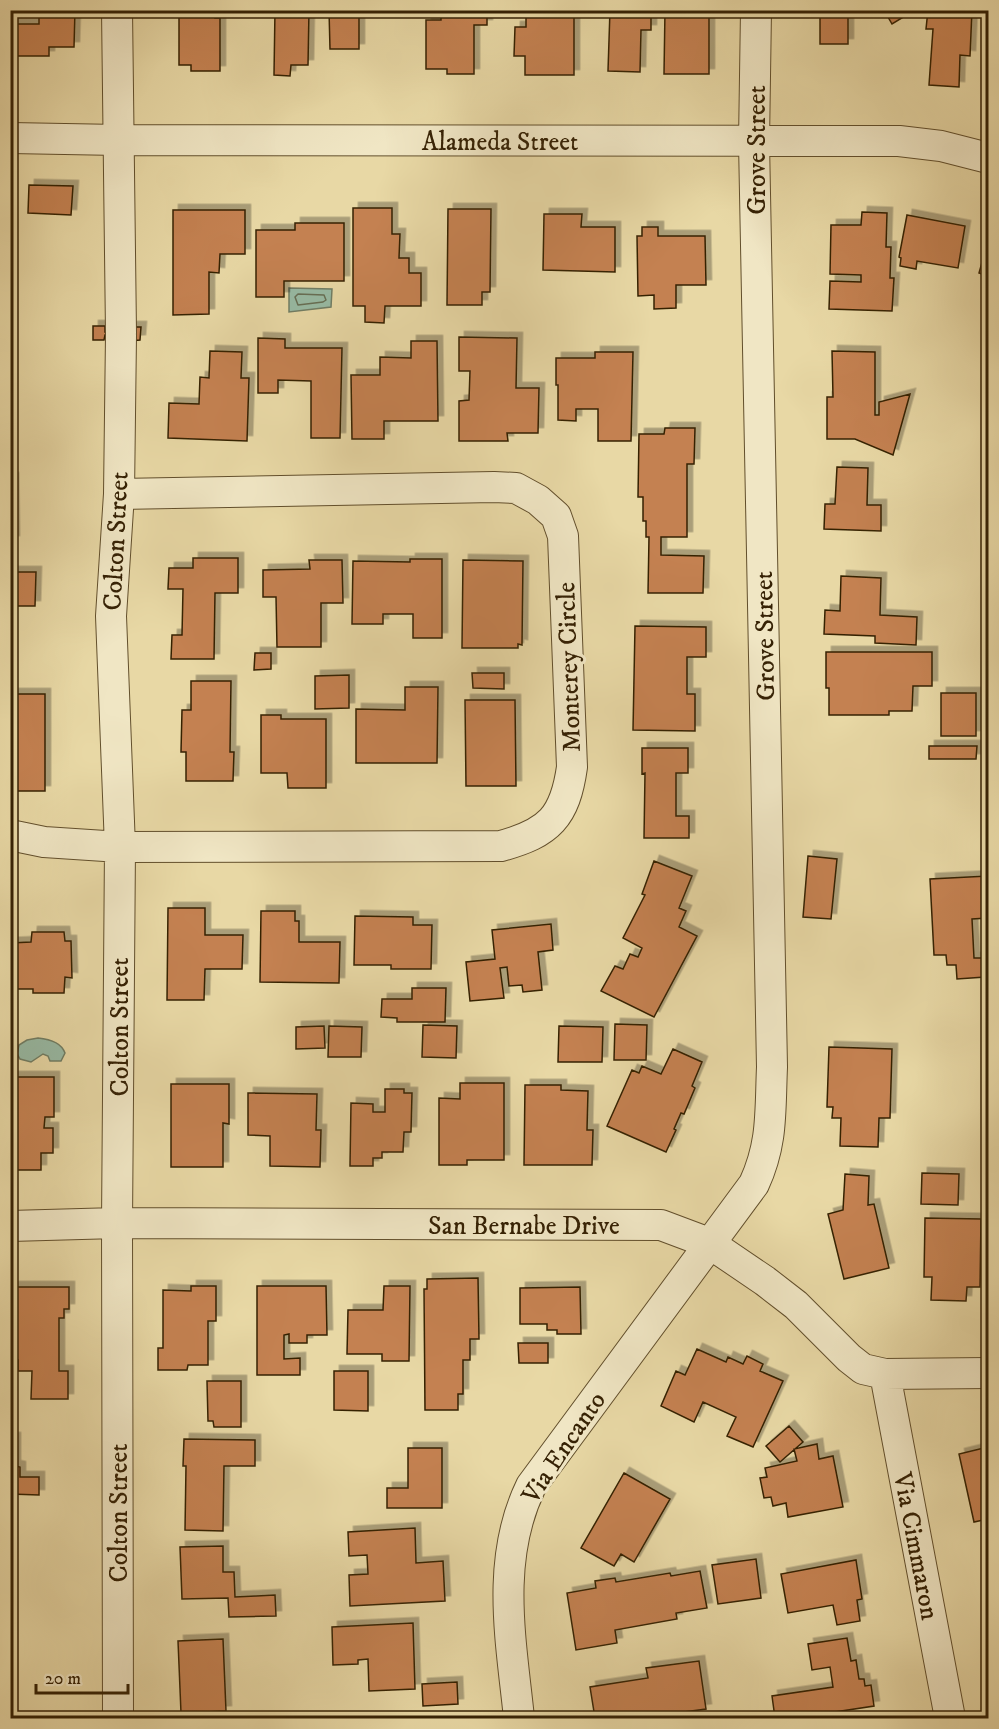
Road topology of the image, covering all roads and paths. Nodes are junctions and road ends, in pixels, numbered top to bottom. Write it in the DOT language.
graph roads {
  1 [pos="117,10"];
  2 [pos="756,10"];
  3 [pos="10,138"];
  4 [pos="120,140"];
  5 [pos="754,142"];
  6 [pos="988,158"];
  7 [pos="119,494"];
  8 [pos="10,834"];
  9 [pos="120,847"];
  10 [pos="117,1223"];
  11 [pos="10,1226"];
  12 [pos="709,1243"];
  13 [pos="988,1373"];
  14 [pos="885,1374"];
  15 [pos="118,1719"];
  16 [pos="519,1719"];
  17 [pos="950,1719"];
  1 -- 4 [label="street, Colton Street"];
  2 -- 5 [label="street, Grove Street"];
  3 -- 4 [label="street, Alameda Street"];
  4 -- 5 [label="street, Alameda Street"];
  4 -- 7 [label="street, Colton Street"];
  5 -- 6 [label="street, Alameda Street"];
  5 -- 12 [label="street, Grove Street"];
  7 -- 9 [label="street, Colton Street"];
  7 -- 9 [label="street, Monterey Circle"];
  8 -- 9 [label="street, Monterey Circle"];
  9 -- 10 [label="street, Colton Street"];
  10 -- 11 [label="street, San Bernabe Drive"];
  10 -- 12 [label="street, San Bernabe Drive"];
  10 -- 15 [label="street, Colton Street"];
  12 -- 14 [label="street, San Bernabe Drive"];
  12 -- 16 [label="street, Via Encanto"];
  13 -- 14 [label="street, San Bernabe Drive"];
  14 -- 17 [label="street, Via Cimmaron"];
}
